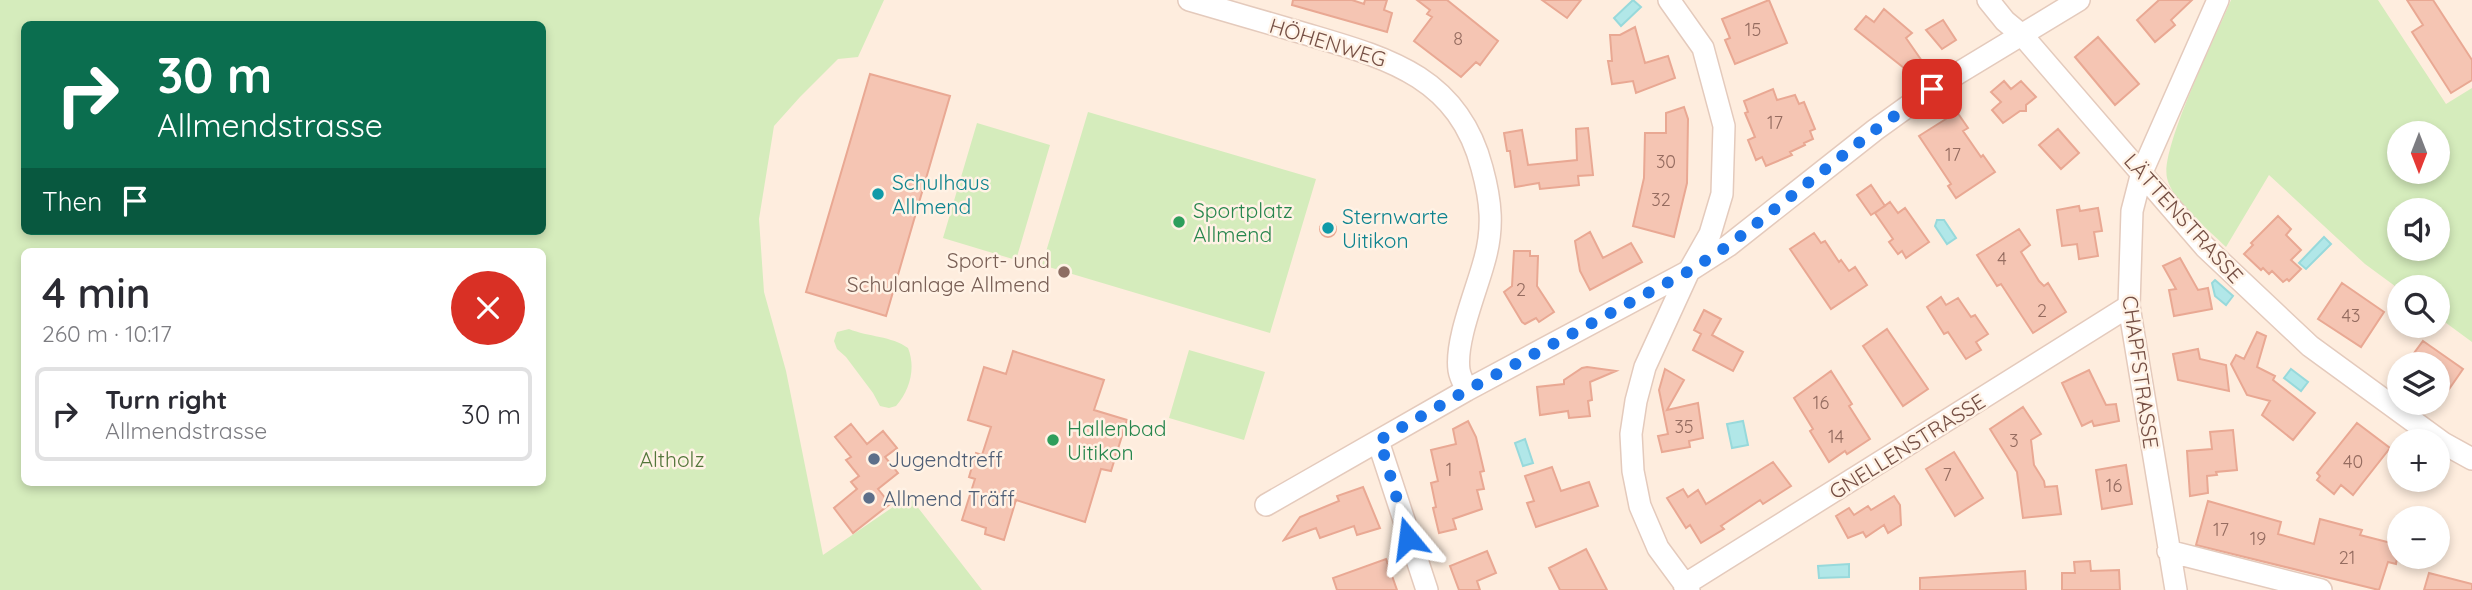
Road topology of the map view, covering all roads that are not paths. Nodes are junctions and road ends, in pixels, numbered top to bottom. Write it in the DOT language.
graph roads {
  1 [pos="1189,0"];
  2 [pos="1670,0"];
  3 [pos="1987,0"];
  4 [pos="2079,0"];
  5 [pos="2218,0"];
  6 [pos="2022,35"];
  7 [pos="2142,172"];
  8 [pos="1689,271"];
  9 [pos="2129,306"];
  10 [pos="1467,390"];
  11 [pos="1378,441"];
  12 [pos="2472,459"];
  13 [pos="1266,505"];
  14 [pos="2168,551"];
  15 [pos="1687,588"];
  16 [pos="1427,590"];
  17 [pos="2176,590"];
  18 [pos="2321,590"];
  1 -- 10 [label="street, HÖHENWEG"];
  2 -- 8 [label="street"];
  3 -- 6 [label="street, LÄTTENSTRASSE"];
  4 -- 6 [label="street"];
  5 -- 7 [label="street, CHAPFSTRASSE"];
  6 -- 7 [label="street, LÄTTENSTRASSE"];
  6 -- 8 [label="street"];
  7 -- 9 [label="street, CHAPFSTRASSE"];
  7 -- 12 [label="street, LÄTTENSTRASSE"];
  8 -- 10 [label="street"];
  8 -- 15 [label="street"];
  9 -- 14 [label="street, CHAPFSTRASSE"];
  9 -- 15 [label="street, GNELLENSTRASSE"];
  10 -- 11 [label="street"];
  11 -- 13 [label="street"];
  11 -- 16 [label="street"];
  14 -- 17 [label="street, CHAPFSTRASSE"];
  14 -- 18 [label="street"];
}
